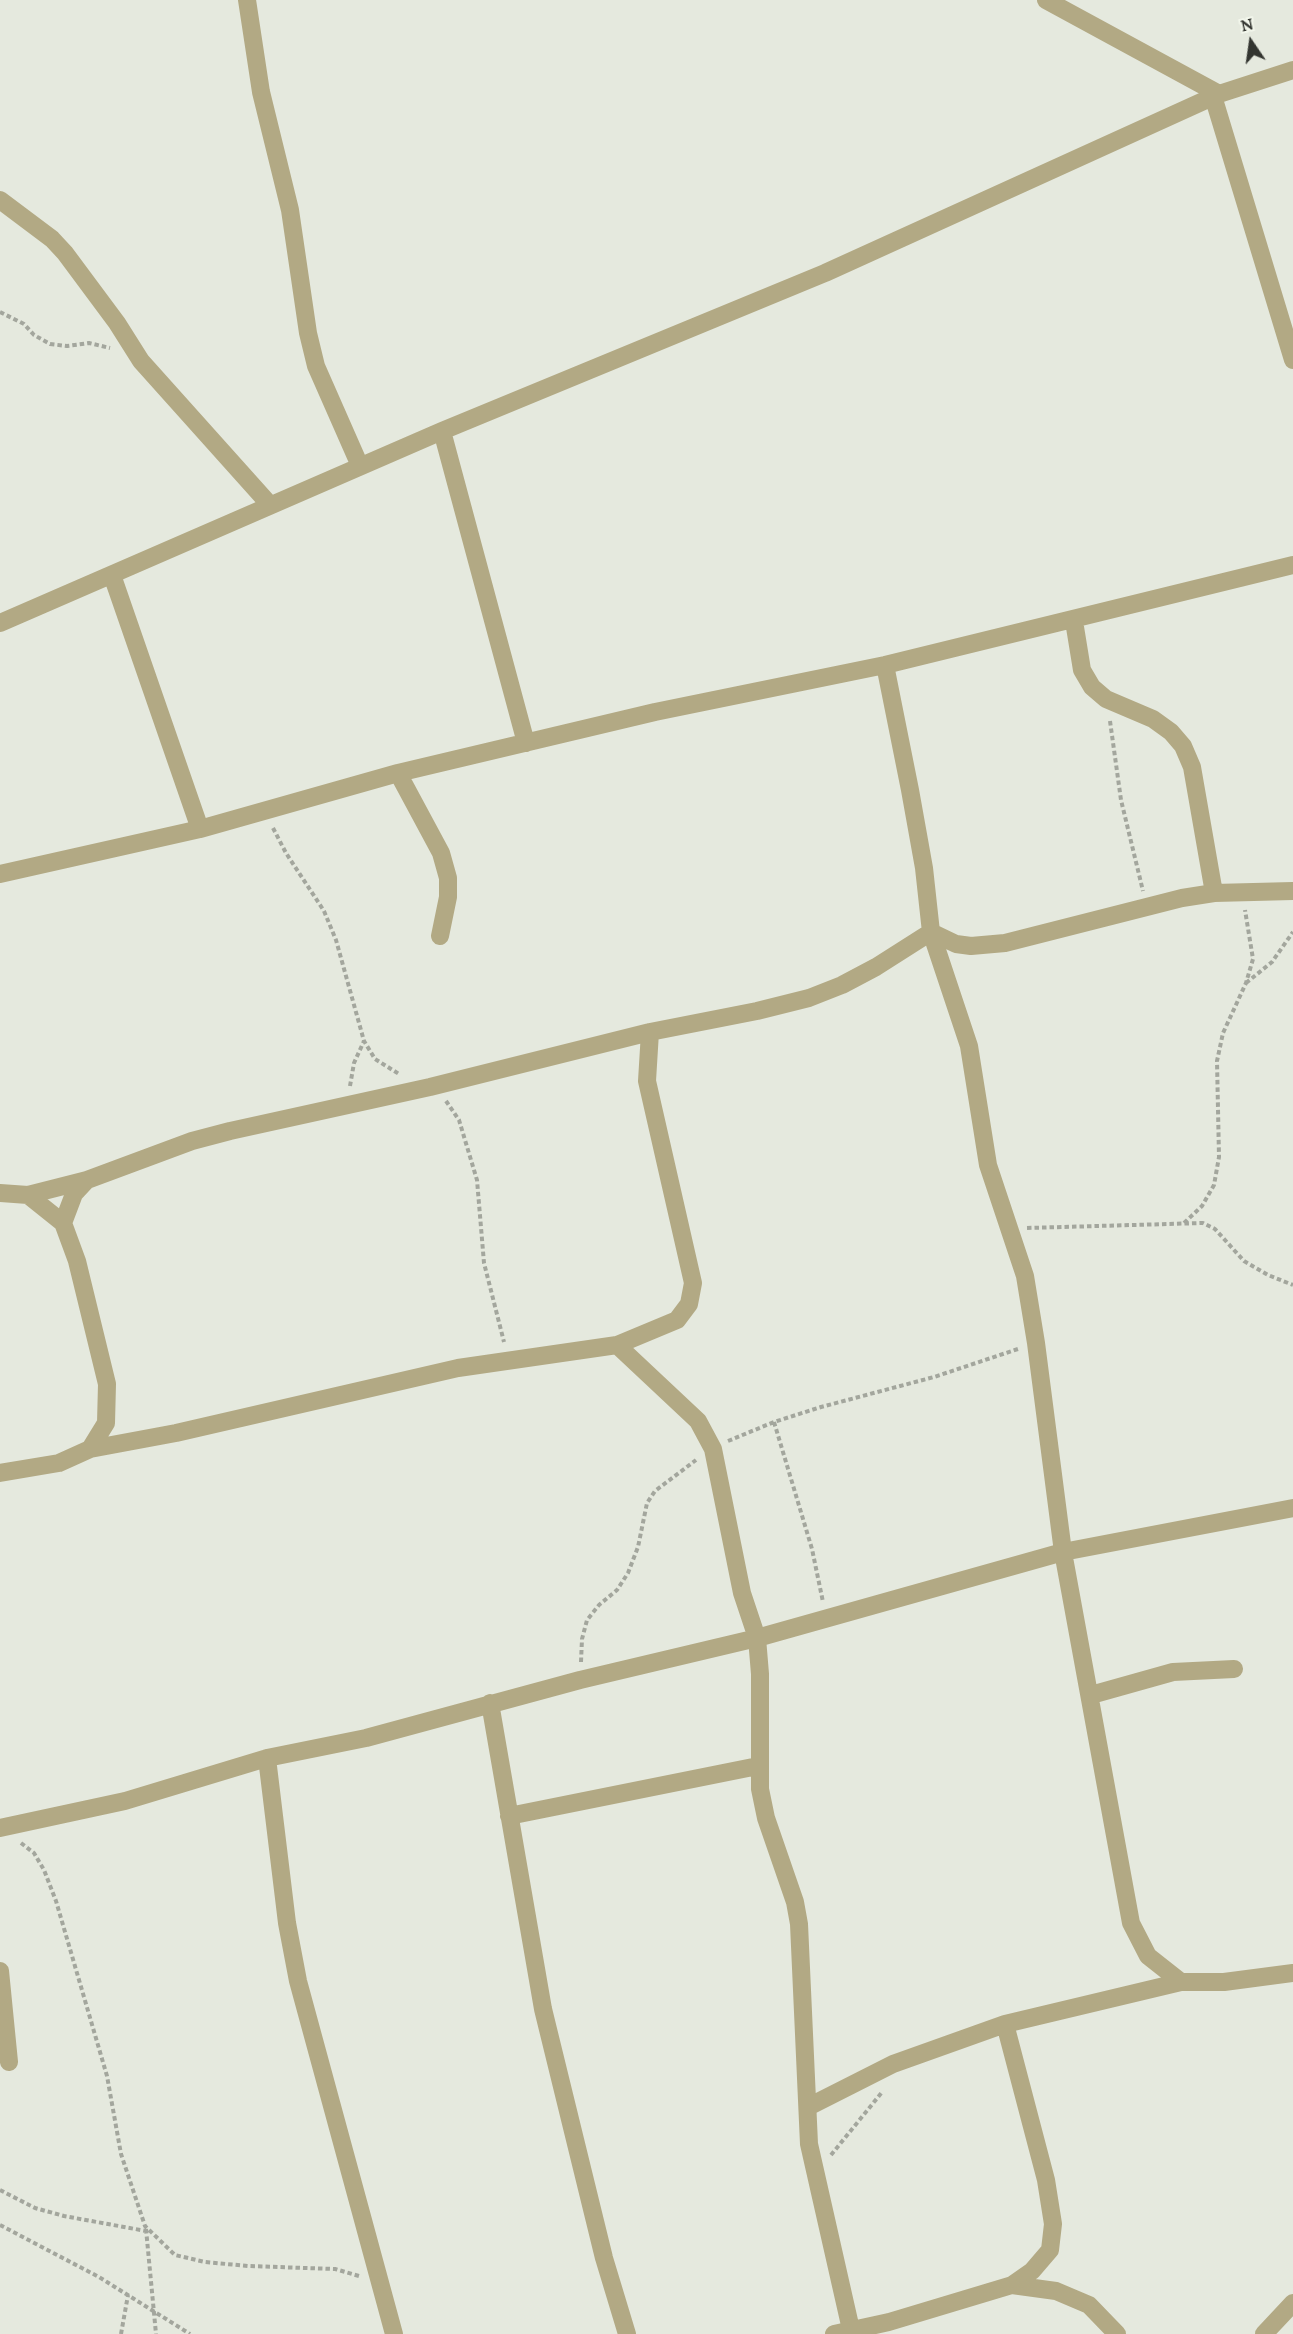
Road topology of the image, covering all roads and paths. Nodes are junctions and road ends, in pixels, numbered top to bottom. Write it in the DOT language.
graph roads {
  1 [pos="247,0"];
  2 [pos="1046,0"];
  3 [pos="1293,70"];
  4 [pos="1216,95"];
  5 [pos="0,200"];
  6 [pos="0,312"];
  7 [pos="1293,360"];
  8 [pos="141,362"];
  9 [pos="442,431"];
  10 [pos="360,466"];
  11 [pos="270,505"];
  12 [pos="1293,565"];
  13 [pos="112,575"];
  14 [pos="1074,621"];
  15 [pos="0,623"];
  16 [pos="885,665"];
  17 [pos="1106,699"];
  18 [pos="526,744"];
  19 [pos="398,773"];
  20 [pos="264,811"];
  21 [pos="200,829"];
  22 [pos="0,874"];
  23 [pos="1293,891"];
  24 [pos="1240,892"];
  25 [pos="1214,893"];
  26 [pos="1147,906"];
  27 [pos="931,932"];
  28 [pos="1293,932"];
  29 [pos="440,936"];
  30 [pos="1246,983"];
  31 [pos="650,1032"];
  32 [pos="364,1041"];
  33 [pos="430,1087"];
  34 [pos="348,1104"];
  35 [pos="87,1180"];
  36 [pos="0,1193"];
  37 [pos="28,1195"];
  38 [pos="63,1223"];
  39 [pos="1184,1223"];
  40 [pos="1008,1228"];
  41 [pos="1293,1285"];
  42 [pos="1036,1343"];
  43 [pos="618,1345"];
  44 [pos="509,1360"];
  45 [pos="774,1422"];
  46 [pos="90,1449"];
  47 [pos="712,1449"];
  48 [pos="0,1473"];
  49 [pos="1293,1508"];
  50 [pos="1063,1552"];
  51 [pos="824,1618"];
  52 [pos="757,1638"];
  53 [pos="1234,1669"];
  54 [pos="580,1680"];
  55 [pos="1091,1695"];
  56 [pos="490,1703"];
  57 [pos="267,1758"];
  58 [pos="758,1766"];
  59 [pos="509,1816"];
  60 [pos="0,1828"];
  61 [pos="20,1842"];
  62 [pos="0,1971"];
  63 [pos="1293,1973"];
  64 [pos="1181,1982"];
  65 [pos="1005,2024"];
  66 [pos="9,2062"];
  67 [pos="893,2064"];
  68 [pos="808,2108"];
  69 [pos="814,2177"];
  70 [pos="0,2190"];
  71 [pos="0,2225"];
  72 [pos="145,2228"];
  73 [pos="1012,2285"];
  74 [pos="382,2287"];
  75 [pos="128,2295"];
  76 [pos="1293,2303"];
  77 [pos="152,2309"];
  78 [pos="846,2333"];
  79 [pos="121,2334"];
  80 [pos="156,2334"];
  81 [pos="190,2334"];
  82 [pos="394,2334"];
  83 [pos="627,2334"];
  84 [pos="1117,2334"];
  85 [pos="1264,2334"];
  1 -- 10 [label="street"];
  2 -- 4 [label="street"];
  3 -- 4 [label="street"];
  4 -- 7 [label="street"];
  4 -- 9 [label="street"];
  5 -- 8 [label="street"];
  6 -- 8 [label="path"];
  8 -- 11 [label="street"];
  9 -- 10 [label="street"];
  9 -- 18 [label="street"];
  10 -- 11 [label="street"];
  11 -- 13 [label="street"];
  12 -- 14 [label="street"];
  13 -- 15 [label="street"];
  13 -- 21 [label="street"];
  14 -- 16 [label="street"];
  14 -- 17 [label="street"];
  16 -- 18 [label="street"];
  16 -- 27 [label="street"];
  17 -- 25 [label="street"];
  17 -- 26 [label="path"];
  18 -- 19 [label="street"];
  19 -- 20 [label="street"];
  19 -- 29 [label="street"];
  20 -- 21 [label="street"];
  20 -- 32 [label="path"];
  21 -- 22 [label="street"];
  23 -- 24 [label="street"];
  24 -- 25 [label="street"];
  24 -- 30 [label="path"];
  25 -- 26 [label="street"];
  26 -- 27 [label="street"];
  27 -- 31 [label="street"];
  27 -- 40 [label="street"];
  28 -- 30 [label="path"];
  30 -- 39 [label="path"];
  31 -- 33 [label="street"];
  31 -- 43 [label="street"];
  32 -- 33 [label="path"];
  32 -- 34 [label="path"];
  33 -- 34 [label="street"];
  33 -- 44 [label="path"];
  34 -- 35 [label="street"];
  35 -- 37 [label="street"];
  35 -- 38 [label="street"];
  36 -- 37 [label="street"];
  37 -- 38 [label="street"];
  38 -- 46 [label="street"];
  39 -- 40 [label="path"];
  39 -- 41 [label="path"];
  40 -- 42 [label="street"];
  42 -- 45 [label="path"];
  42 -- 50 [label="street"];
  43 -- 44 [label="street"];
  43 -- 47 [label="street"];
  44 -- 46 [label="street"];
  45 -- 47 [label="path"];
  45 -- 51 [label="path"];
  46 -- 48 [label="street"];
  47 -- 52 [label="street"];
  47 -- 54 [label="path"];
  49 -- 50 [label="street"];
  50 -- 51 [label="street"];
  50 -- 55 [label="street"];
  51 -- 52 [label="street"];
  52 -- 54 [label="street"];
  52 -- 58 [label="street"];
  53 -- 55 [label="street"];
  54 -- 56 [label="street"];
  55 -- 64 [label="street"];
  56 -- 57 [label="street"];
  56 -- 59 [label="street"];
  57 -- 60 [label="street"];
  57 -- 74 [label="street"];
  58 -- 59 [label="street"];
  58 -- 68 [label="street"];
  59 -- 83 [label="street"];
  61 -- 72 [label="path"];
  62 -- 66 [label="street"];
  63 -- 64 [label="street"];
  64 -- 65 [label="street"];
  65 -- 67 [label="street"];
  65 -- 73 [label="street"];
  67 -- 68 [label="street"];
  67 -- 69 [label="path"];
  68 -- 69 [label="street"];
  69 -- 78 [label="street"];
  70 -- 72 [label="path"];
  71 -- 75 [label="path"];
  72 -- 74 [label="path"];
  72 -- 77 [label="path"];
  73 -- 78 [label="street"];
  73 -- 84 [label="street"];
  74 -- 82 [label="street"];
  75 -- 77 [label="path"];
  75 -- 79 [label="path"];
  76 -- 85 [label="street"];
  77 -- 80 [label="path"];
  77 -- 81 [label="path"];
}
